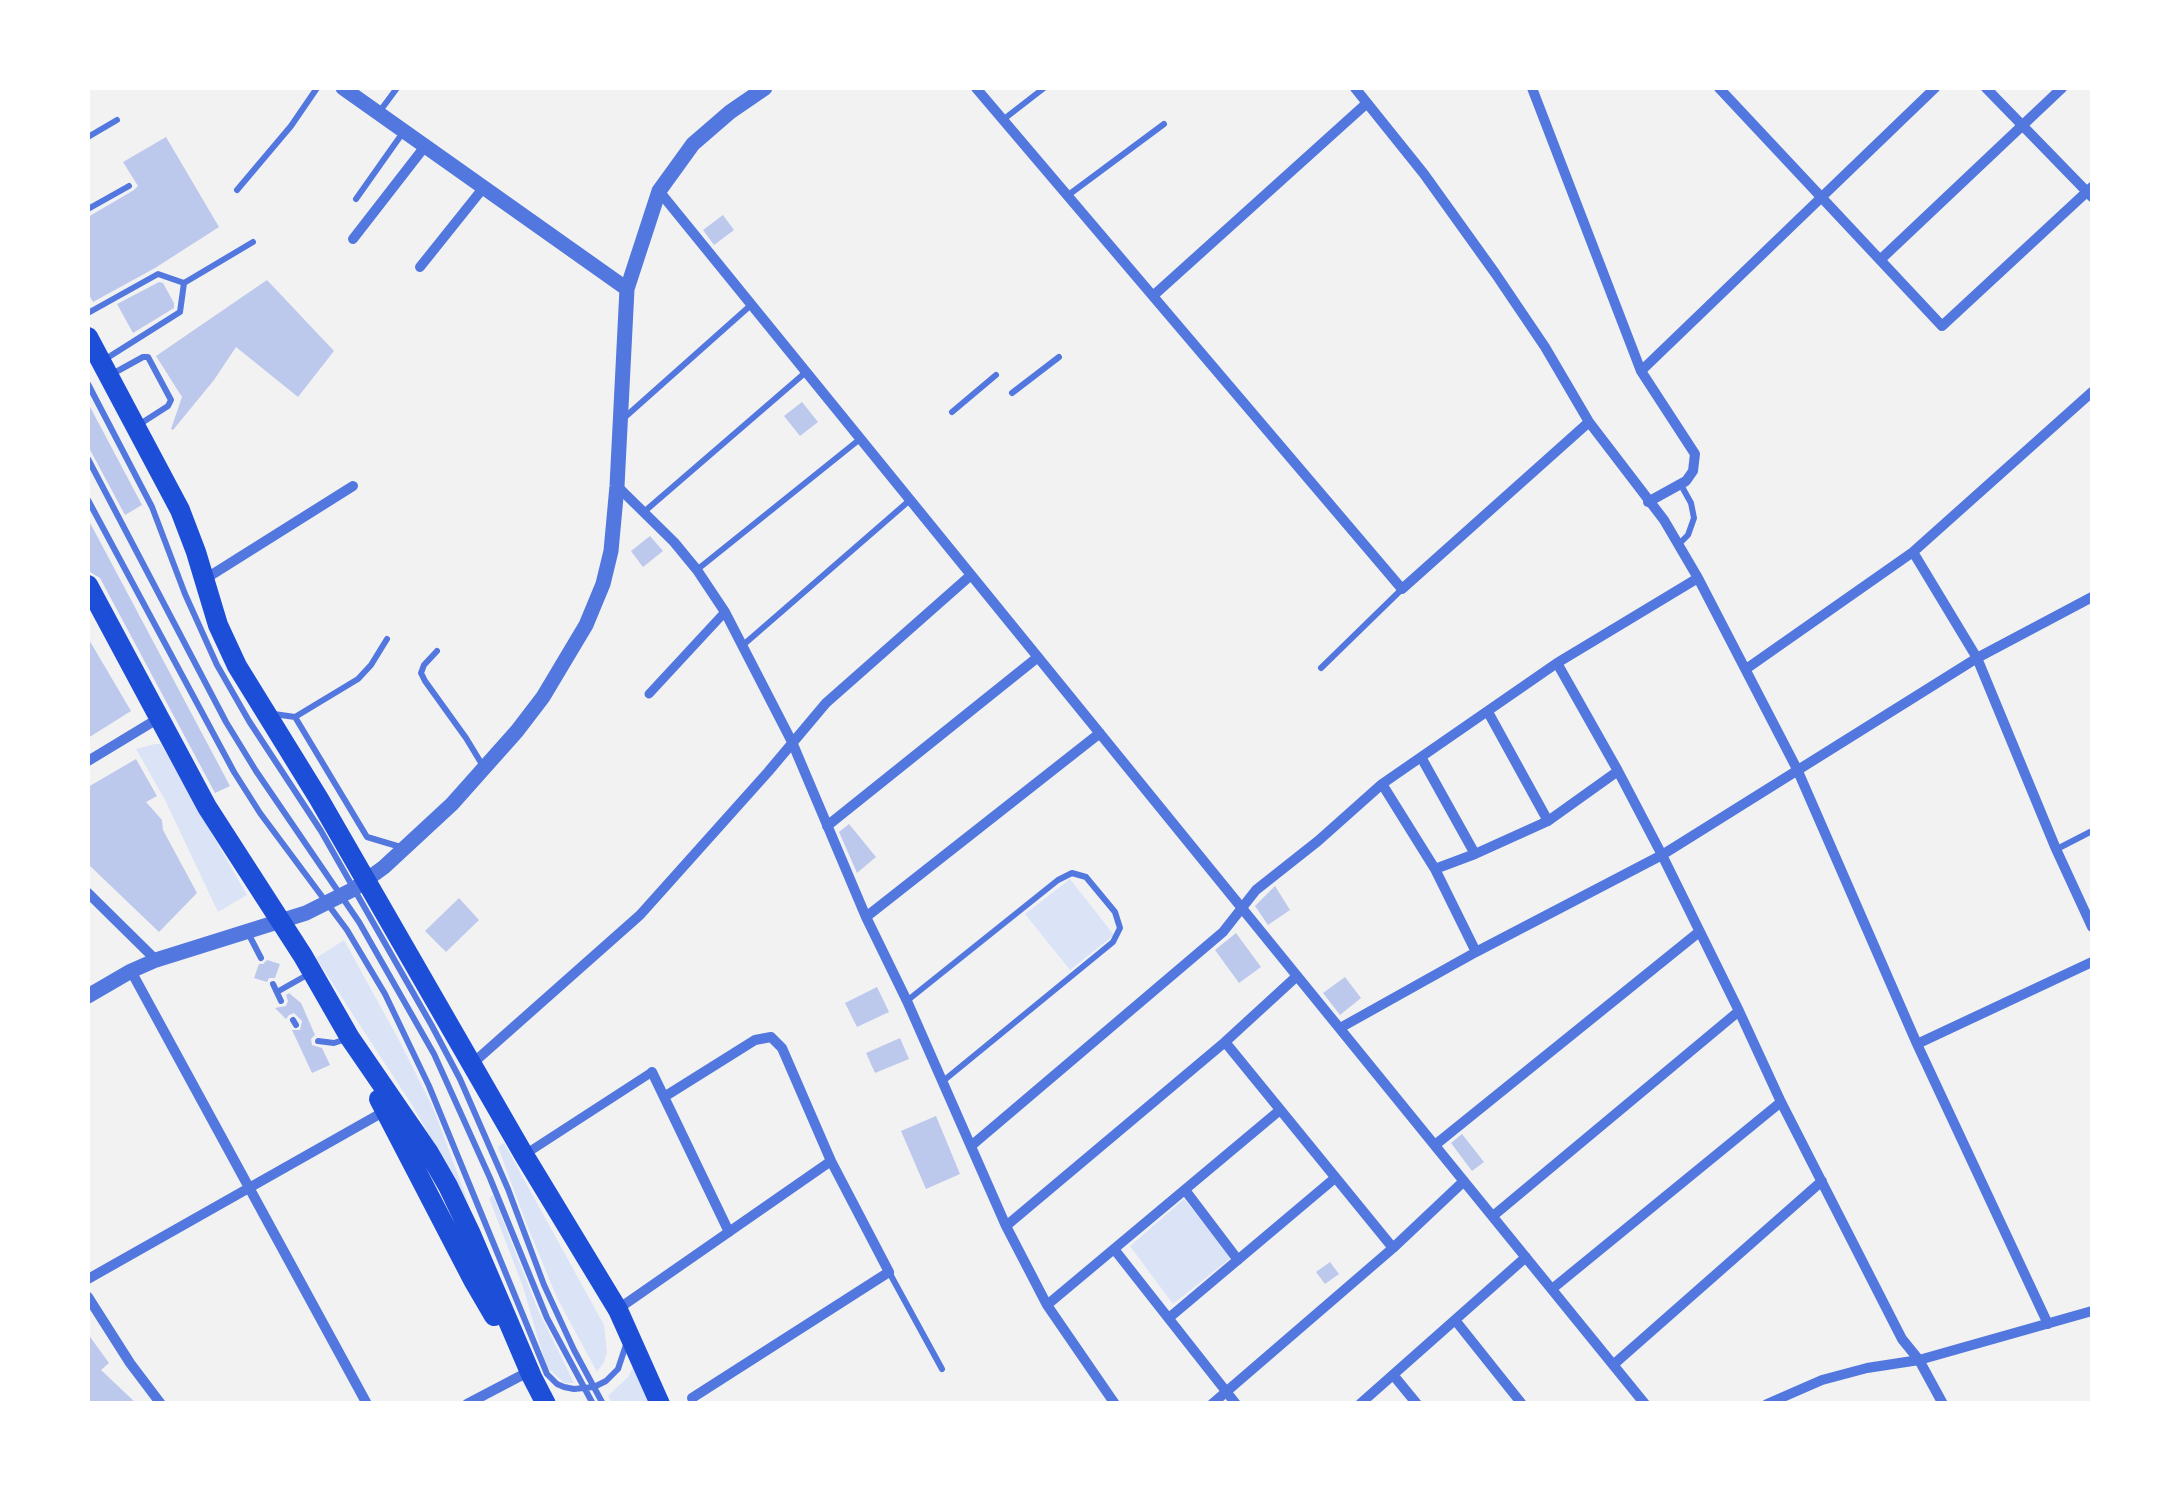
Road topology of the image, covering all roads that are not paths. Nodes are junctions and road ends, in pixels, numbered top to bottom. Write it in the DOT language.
graph roads {
  1 [pos="317,88"];
  2 [pos="345,88"];
  3 [pos="398,88"];
  4 [pos="765,88"];
  5 [pos="976,88"];
  6 [pos="1044,88"];
  7 [pos="1355,88"];
  8 [pos="1532,88"];
  9 [pos="1719,88"];
  10 [pos="1934,88"];
  11 [pos="1986,88"];
  12 [pos="2062,88"];
  13 [pos="1367,103"];
  14 [pos="379,112"];
  15 [pos="1004,118"];
  16 [pos="118,120"];
  17 [pos="1164,124"];
  18 [pos="2022,125"];
  19 [pos="404,130"];
  20 [pos="88,137"];
  21 [pos="426,145"];
  22 [pos="129,186"];
  23 [pos="484,188"];
  24 [pos="237,190"];
  25 [pos="659,191"];
  26 [pos="2091,192"];
  27 [pos="1068,196"];
  28 [pos="1821,197"];
  29 [pos="356,199"];
  30 [pos="88,208"];
  31 [pos="352,240"];
  32 [pos="253,242"];
  33 [pos="1880,260"];
  34 [pos="420,267"];
  35 [pos="184,283"];
  36 [pos="627,290"];
  37 [pos="1154,295"];
  38 [pos="751,305"];
  39 [pos="88,313"];
  40 [pos="88,337"];
  41 [pos="1059,357"];
  42 [pos="105,369"];
  43 [pos="806,372"];
  44 [pos="1641,372"];
  45 [pos="996,375"];
  46 [pos="88,384"];
  47 [pos="2092,392"];
  48 [pos="1012,393"];
  49 [pos="952,412"];
  50 [pos="619,422"];
  51 [pos="1589,422"];
  52 [pos="136,426"];
  53 [pos="860,439"];
  54 [pos="88,458"];
  55 [pos="1681,485"];
  56 [pos="352,486"];
  57 [pos="618,486"];
  58 [pos="88,500"];
  59 [pos="910,500"];
  60 [pos="1648,502"];
  61 [pos="645,511"];
  62 [pos="1678,544"];
  63 [pos="1913,552"];
  64 [pos="696,570"];
  65 [pos="971,575"];
  66 [pos="1698,578"];
  67 [pos="204,580"];
  68 [pos="1402,590"];
  69 [pos="89,592"];
  70 [pos="2092,598"];
  71 [pos="726,612"];
  72 [pos="387,640"];
  73 [pos="741,646"];
  74 [pos="437,651"];
  75 [pos="1038,658"];
  76 [pos="1977,658"];
  77 [pos="1557,663"];
  78 [pos="1321,668"];
  79 [pos="1746,669"];
  80 [pos="648,694"];
  81 [pos="1488,712"];
  82 [pos="264,713"];
  83 [pos="295,717"];
  84 [pos="159,718"];
  85 [pos="1100,733"];
  86 [pos="792,742"];
  87 [pos="1421,757"];
  88 [pos="88,761"];
  89 [pos="484,768"];
  90 [pos="1797,769"];
  91 [pos="1618,771"];
  92 [pos="1382,784"];
  93 [pos="1548,821"];
  94 [pos="827,826"];
  95 [pos="2092,831"];
  96 [pos="404,848"];
  97 [pos="2056,849"];
  98 [pos="1475,854"];
  99 [pos="1662,855"];
  100 [pos="1435,869"];
  101 [pos="348,892"];
  102 [pos="88,893"];
  103 [pos="1242,908"];
  104 [pos="866,918"];
  105 [pos="282,922"];
  106 [pos="2092,928"];
  107 [pos="247,932"];
  108 [pos="1699,932"];
  109 [pos="1476,952"];
  110 [pos="261,958"];
  111 [pos="156,960"];
  112 [pos="2092,962"];
  113 [pos="131,971"];
  114 [pos="312,972"];
  115 [pos="1297,976"];
  116 [pos="88,996"];
  117 [pos="281,1000"];
  118 [pos="907,1001"];
  119 [pos="1740,1012"];
  120 [pos="1340,1028"];
  121 [pos="350,1038"];
  122 [pos="318,1041"];
  123 [pos="1224,1042"];
  124 [pos="1917,1044"];
  125 [pos="472,1063"];
  126 [pos="652,1072"];
  127 [pos="942,1082"];
  128 [pos="664,1098"];
  129 [pos="1780,1102"];
  130 [pos="1280,1110"];
  131 [pos="385,1112"];
  132 [pos="1435,1145"];
  133 [pos="971,1146"];
  134 [pos="524,1155"];
  135 [pos="831,1162"];
  136 [pos="1335,1178"];
  137 [pos="1464,1181"];
  138 [pos="1822,1181"];
  139 [pos="248,1189"];
  140 [pos="1185,1190"];
  141 [pos="1493,1216"];
  142 [pos="1006,1226"];
  143 [pos="729,1232"];
  144 [pos="1393,1248"];
  145 [pos="1114,1249"];
  146 [pos="1526,1257"];
  147 [pos="1238,1260"];
  148 [pos="889,1272"];
  149 [pos="88,1279"];
  150 [pos="1552,1289"];
  151 [pos="88,1297"];
  152 [pos="1048,1305"];
  153 [pos="618,1310"];
  154 [pos="2092,1311"];
  155 [pos="1170,1317"];
  156 [pos="1455,1320"];
  157 [pos="2048,1324"];
  158 [pos="1919,1360"];
  159 [pos="1614,1365"];
  160 [pos="942,1368"];
  161 [pos="530,1375"];
  162 [pos="1394,1376"];
  163 [pos="590,1388"];
  164 [pos="1228,1390"];
  165 [pos="692,1398"];
  166 [pos="160,1404"];
  167 [pos="367,1404"];
  168 [pos="467,1404"];
  169 [pos="546,1404"];
  170 [pos="593,1404"];
  171 [pos="603,1404"];
  172 [pos="660,1404"];
  173 [pos="1115,1404"];
  174 [pos="1212,1404"];
  175 [pos="1236,1404"];
  176 [pos="1360,1404"];
  177 [pos="1417,1404"];
  178 [pos="1522,1404"];
  179 [pos="1645,1404"];
  180 [pos="1767,1404"];
  181 [pos="1943,1404"];
  1 -- 24 [label="lane"];
  2 -- 14 [label="street"];
  3 -- 14 [label="lane"];
  4 -- 25 [label="street"];
  5 -- 15 [label="street"];
  6 -- 15 [label="lane"];
  7 -- 13 [label="street"];
  8 -- 44 [label="street"];
  9 -- 28 [label="street"];
  10 -- 28 [label="street"];
  11 -- 18 [label="street"];
  12 -- 18 [label="street"];
  13 -- 37 [label="street"];
  13 -- 51 [label="street"];
  14 -- 19 [label="street"];
  15 -- 27 [label="street"];
  16 -- 20 [label="lane"];
  17 -- 27 [label="lane"];
  18 -- 26 [label="street"];
  18 -- 33 [label="street"];
  19 -- 21 [label="street"];
  19 -- 29 [label="lane"];
  21 -- 23 [label="street"];
  21 -- 31 [label="street"];
  22 -- 30 [label="lane"];
  23 -- 34 [label="street"];
  23 -- 36 [label="street"];
  25 -- 36 [label="street"];
  25 -- 38 [label="street"];
  26 -- 33 [label="street"];
  27 -- 37 [label="street"];
  28 -- 33 [label="street"];
  28 -- 44 [label="street"];
  32 -- 35 [label="lane"];
  35 -- 39 [label="lane"];
  35 -- 42 [label="lane"];
  36 -- 50 [label="street"];
  37 -- 68 [label="street"];
  38 -- 43 [label="street"];
  38 -- 50 [label="lane"];
  40 -- 42 [label="highway"];
  41 -- 48 [label="lane"];
  42 -- 52 [label="highway"];
  42 -- 52 [label="lane"];
  43 -- 53 [label="street"];
  43 -- 61 [label="lane"];
  44 -- 55 [label="street"];
  45 -- 49 [label="lane"];
  46 -- 101 [label="lane"];
  47 -- 63 [label="street"];
  50 -- 57 [label="street"];
  51 -- 60 [label="street"];
  51 -- 68 [label="street"];
  52 -- 67 [label="highway"];
  53 -- 59 [label="street"];
  53 -- 64 [label="lane"];
  54 -- 101 [label="lane"];
  55 -- 60 [label="street"];
  55 -- 62 [label="lane"];
  56 -- 67 [label="street"];
  57 -- 61 [label="street"];
  57 -- 89 [label="street"];
  58 -- 101 [label="lane"];
  59 -- 65 [label="street"];
  59 -- 73 [label="lane"];
  60 -- 62 [label="street"];
  61 -- 64 [label="street"];
  62 -- 66 [label="street"];
  63 -- 76 [label="street"];
  63 -- 79 [label="street"];
  64 -- 71 [label="street"];
  65 -- 75 [label="street"];
  65 -- 86 [label="street"];
  66 -- 77 [label="street"];
  66 -- 79 [label="street"];
  67 -- 82 [label="highway"];
  68 -- 78 [label="lane"];
  69 -- 84 [label="highway"];
  70 -- 76 [label="street"];
  71 -- 73 [label="street"];
  71 -- 80 [label="street"];
  72 -- 83 [label="lane"];
  73 -- 86 [label="street"];
  74 -- 89 [label="lane"];
  75 -- 85 [label="street"];
  75 -- 94 [label="street"];
  76 -- 90 [label="street"];
  76 -- 97 [label="street"];
  77 -- 81 [label="street"];
  77 -- 91 [label="street"];
  79 -- 90 [label="street"];
  81 -- 87 [label="street"];
  81 -- 93 [label="street"];
  82 -- 83 [label="lane"];
  82 -- 101 [label="highway"];
  83 -- 96 [label="lane"];
  84 -- 88 [label="street"];
  84 -- 105 [label="highway"];
  85 -- 103 [label="street"];
  85 -- 104 [label="street"];
  86 -- 94 [label="street"];
  86 -- 125 [label="street"];
  87 -- 92 [label="street"];
  87 -- 98 [label="street"];
  89 -- 96 [label="street"];
  90 -- 99 [label="street"];
  90 -- 124 [label="street"];
  91 -- 93 [label="street"];
  91 -- 99 [label="street"];
  92 -- 100 [label="street"];
  92 -- 103 [label="street"];
  93 -- 98 [label="street"];
  94 -- 104 [label="street"];
  95 -- 97 [label="lane"];
  96 -- 101 [label="street"];
  97 -- 106 [label="street"];
  98 -- 100 [label="street"];
  99 -- 108 [label="street"];
  99 -- 109 [label="street"];
  100 -- 109 [label="street"];
  101 -- 105 [label="street"];
  101 -- 125 [label="highway"];
  101 -- 163 [label="lane"];
  101 -- 163 [label="lane"];
  101 -- 163 [label="lane"];
  102 -- 111 [label="street"];
  103 -- 115 [label="street"];
  103 -- 133 [label="street"];
  104 -- 118 [label="street"];
  105 -- 107 [label="street"];
  105 -- 114 [label="highway"];
  107 -- 110 [label="lane"];
  107 -- 111 [label="street"];
  108 -- 119 [label="street"];
  108 -- 132 [label="street"];
  109 -- 120 [label="street"];
  111 -- 113 [label="street"];
  112 -- 124 [label="street"];
  113 -- 116 [label="street"];
  113 -- 139 [label="street"];
  114 -- 117 [label="lane"];
  114 -- 121 [label="highway"];
  115 -- 120 [label="street"];
  115 -- 123 [label="street"];
  118 -- 127 [label="street"];
  118 -- 127 [label="lane"];
  119 -- 129 [label="street"];
  119 -- 141 [label="street"];
  120 -- 132 [label="street"];
  121 -- 122 [label="lane"];
  121 -- 131 [label="highway"];
  121 -- 161 [label="highway"];
  123 -- 130 [label="street"];
  123 -- 142 [label="street"];
  124 -- 157 [label="street"];
  125 -- 134 [label="highway"];
  126 -- 128 [label="street"];
  126 -- 134 [label="street"];
  127 -- 133 [label="street"];
  128 -- 135 [label="street"];
  128 -- 143 [label="street"];
  129 -- 138 [label="street"];
  129 -- 150 [label="street"];
  130 -- 136 [label="street"];
  130 -- 140 [label="street"];
  131 -- 139 [label="street"];
  131 -- 161 [label="highway"];
  132 -- 137 [label="street"];
  133 -- 142 [label="street"];
  134 -- 153 [label="highway"];
  135 -- 143 [label="street"];
  135 -- 148 [label="street"];
  136 -- 144 [label="street"];
  136 -- 147 [label="street"];
  137 -- 141 [label="street"];
  137 -- 144 [label="street"];
  138 -- 158 [label="street"];
  138 -- 159 [label="street"];
  139 -- 149 [label="street"];
  139 -- 167 [label="street"];
  140 -- 145 [label="street"];
  140 -- 147 [label="street"];
  141 -- 146 [label="street"];
  142 -- 152 [label="street"];
  143 -- 153 [label="street"];
  144 -- 164 [label="street"];
  145 -- 152 [label="street"];
  145 -- 155 [label="street"];
  146 -- 150 [label="street"];
  146 -- 156 [label="street"];
  147 -- 155 [label="street"];
  148 -- 160 [label="lane"];
  148 -- 165 [label="street"];
  150 -- 159 [label="street"];
  151 -- 166 [label="street"];
  152 -- 173 [label="street"];
  153 -- 163 [label="lane"];
  153 -- 172 [label="highway"];
  154 -- 157 [label="street"];
  155 -- 164 [label="street"];
  156 -- 162 [label="street"];
  156 -- 178 [label="street"];
  157 -- 158 [label="street"];
  158 -- 180 [label="street"];
  158 -- 181 [label="street"];
  159 -- 179 [label="street"];
  161 -- 168 [label="street"];
  161 -- 169 [label="highway"];
  162 -- 176 [label="street"];
  162 -- 177 [label="street"];
  163 -- 170 [label="lane"];
  163 -- 171 [label="lane"];
  164 -- 174 [label="street"];
  164 -- 175 [label="street"];
}
